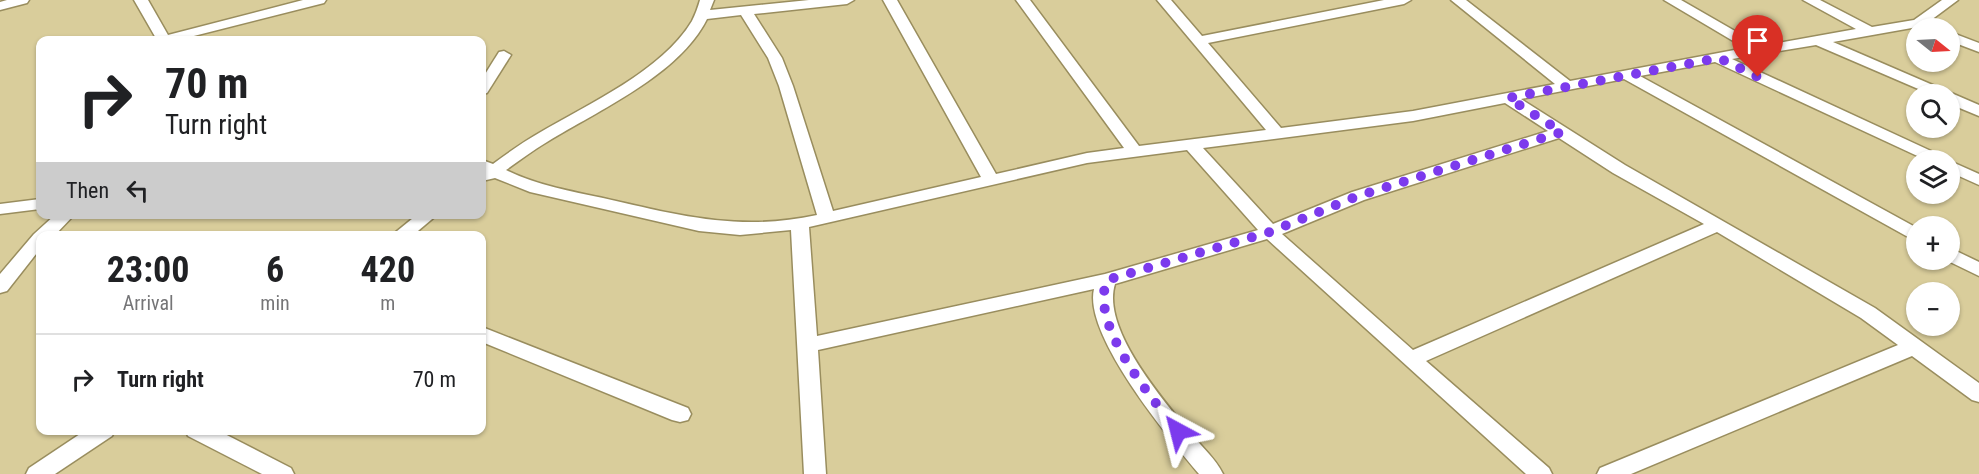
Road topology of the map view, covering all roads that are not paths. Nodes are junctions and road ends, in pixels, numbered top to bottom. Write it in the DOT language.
graph roads {
  1 [pos="22,0"];
  2 [pos="141,0"];
  3 [pos="319,0"];
  4 [pos="847,0"];
  5 [pos="890,0"];
  6 [pos="1023,0"];
  7 [pos="1164,0"];
  8 [pos="1404,0"];
  9 [pos="1458,0"];
  10 [pos="1671,0"];
  11 [pos="1810,0"];
  12 [pos="1951,0"];
  13 [pos="0,6"];
  14 [pos="705,8"];
  15 [pos="746,12"];
  16 [pos="1933,18"];
  17 [pos="1906,28"];
  18 [pos="1870,31"];
  19 [pos="162,36"];
  20 [pos="180,36"];
  21 [pos="1198,40"];
  22 [pos="1960,40"];
  23 [pos="1818,41"];
  24 [pos="1979,48"];
  25 [pos="1760,51"];
  26 [pos="504,55"];
  27 [pos="1719,58"];
  28 [pos="1628,75"];
  29 [pos="486,84"];
  30 [pos="1919,84"];
  31 [pos="1568,86"];
  32 [pos="1508,98"];
  33 [pos="1960,102"];
  34 [pos="1979,111"];
  35 [pos="1562,132"];
  36 [pos="1277,133"];
  37 [pos="1190,144"];
  38 [pos="1917,150"];
  39 [pos="1135,152"];
  40 [pos="486,171"];
  41 [pos="1960,171"];
  42 [pos="486,172"];
  43 [pos="991,180"];
  44 [pos="1979,180"];
  45 [pos="36,204"];
  46 [pos="0,208"];
  47 [pos="826,218"];
  48 [pos="61,219"];
  49 [pos="423,219"];
  50 [pos="800,224"];
  51 [pos="1718,225"];
  52 [pos="1906,230"];
  53 [pos="48,231"];
  54 [pos="407,231"];
  55 [pos="1270,232"];
  56 [pos="36,243"];
  57 [pos="1960,260"];
  58 [pos="1979,270"];
  59 [pos="1107,280"];
  60 [pos="0,287"];
  61 [pos="486,336"];
  62 [pos="806,345"];
  63 [pos="1914,347"];
  64 [pos="1411,360"];
  65 [pos="1979,394"];
  66 [pos="680,414"];
  67 [pos="96,435"];
  68 [pos="206,435"];
  69 [pos="37,474"];
  70 [pos="284,474"];
  71 [pos="815,474"];
  72 [pos="1212,474"];
  73 [pos="1541,474"];
  74 [pos="1608,474"];
  1 -- 13 [label="street"];
  2 -- 19 [label="street"];
  3 -- 20 [label="street"];
  4 -- 15 [label="street"];
  5 -- 43 [label="street"];
  6 -- 39 [label="street"];
  7 -- 21 [label="street"];
  8 -- 21 [label="street"];
  9 -- 31 [label="street"];
  10 -- 25 [label="street"];
  11 -- 18 [label="street"];
  12 -- 16 [label="street"];
  14 -- 15 [label="street"];
  14 -- 40 [label="street"];
  15 -- 47 [label="street"];
  17 -- 18 [label="street"];
  18 -- 23 [label="street"];
  21 -- 36 [label="street"];
  22 -- 24 [label="street"];
  23 -- 25 [label="street"];
  23 -- 30 [label="street"];
  25 -- 27 [label="street"];
  26 -- 29 [label="street"];
  27 -- 28 [label="street"];
  27 -- 38 [label="street"];
  28 -- 31 [label="street"];
  28 -- 52 [label="street"];
  31 -- 32 [label="street"];
  32 -- 35 [label="street"];
  32 -- 36 [label="street"];
  33 -- 34 [label="street"];
  35 -- 51 [label="street"];
  35 -- 55 [label="street"];
  36 -- 37 [label="street"];
  37 -- 39 [label="street"];
  37 -- 55 [label="street"];
  39 -- 43 [label="street"];
  41 -- 44 [label="street"];
  42 -- 50 [label="street"];
  43 -- 47 [label="street"];
  45 -- 46 [label="street"];
  47 -- 50 [label="street"];
  48 -- 53 [label="street"];
  49 -- 54 [label="street"];
  50 -- 62 [label="street"];
  51 -- 63 [label="street"];
  51 -- 64 [label="street"];
  55 -- 59 [label="street"];
  55 -- 64 [label="street"];
  56 -- 60 [label="street"];
  57 -- 58 [label="street"];
  59 -- 62 [label="street"];
  59 -- 72 [label="street"];
  61 -- 66 [label="street"];
  62 -- 71 [label="street"];
  63 -- 65 [label="street"];
  63 -- 74 [label="street"];
  64 -- 73 [label="street"];
  67 -- 69 [label="street"];
  68 -- 70 [label="street"];
}
